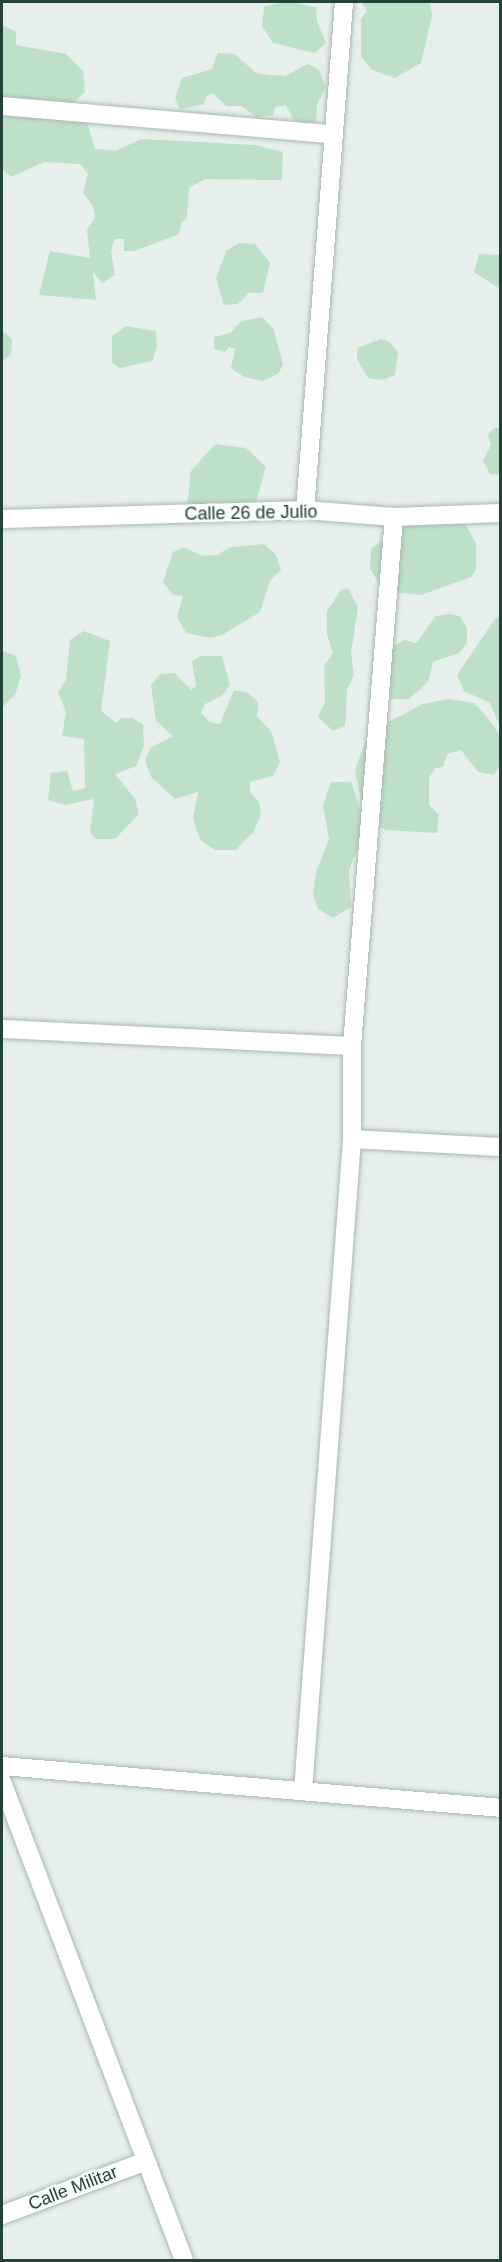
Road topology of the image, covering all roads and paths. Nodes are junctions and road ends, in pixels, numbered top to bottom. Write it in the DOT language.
graph roads {
  1 [pos="344,2"];
  2 [pos="2,106"];
  3 [pos="332,134"];
  4 [pos="305,510"];
  5 [pos="501,513"];
  6 [pos="394,517"];
  7 [pos="2,519"];
  8 [pos="2,1029"];
  9 [pos="352,1046"];
  10 [pos="352,1140"];
  11 [pos="501,1147"];
  12 [pos="2,1766"];
  13 [pos="2,1782"];
  14 [pos="303,1791"];
  15 [pos="501,1808"];
  16 [pos="144,2162"];
  17 [pos="2,2215"];
  18 [pos="184,2260"];
  1 -- 3 [label="street"];
  2 -- 3 [label="street"];
  3 -- 4 [label="street"];
  4 -- 6 [label="street, Calle 26 de Julio"];
  4 -- 7 [label="street, Calle 26 de Julio"];
  5 -- 6 [label="street, Calle 26 de Julio"];
  6 -- 9 [label="street"];
  8 -- 9 [label="street"];
  9 -- 10 [label="street"];
  10 -- 11 [label="street"];
  10 -- 14 [label="street"];
  12 -- 14 [label="street"];
  13 -- 16 [label="street"];
  14 -- 15 [label="street"];
  16 -- 17 [label="street, Calle Militar"];
  16 -- 18 [label="street"];
}
